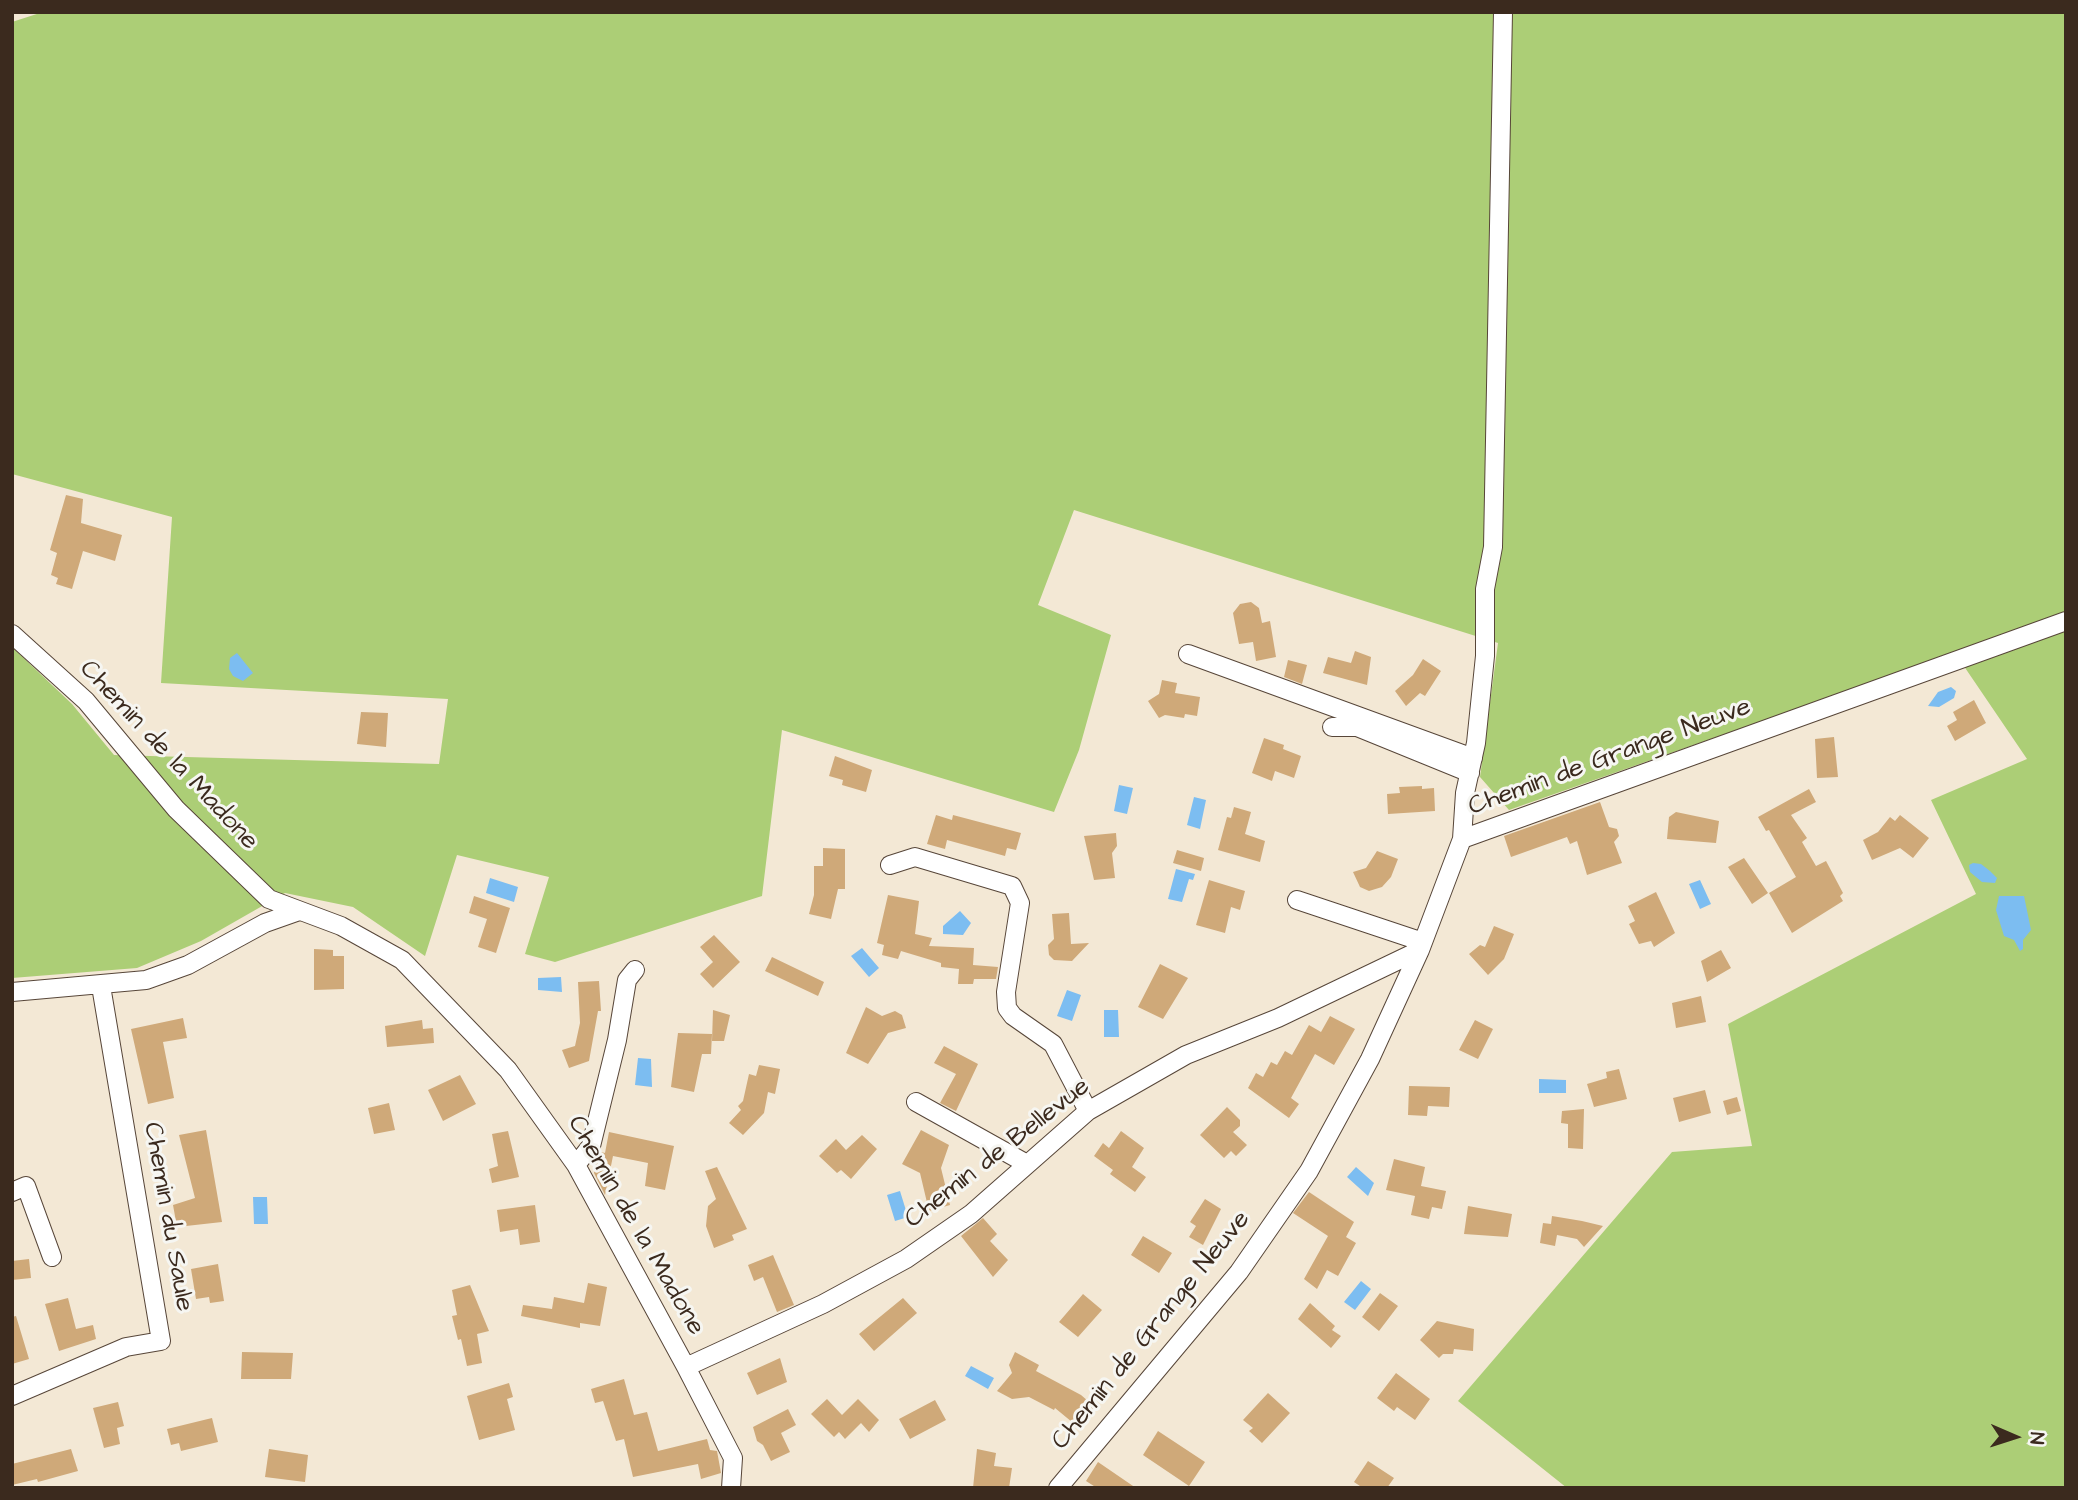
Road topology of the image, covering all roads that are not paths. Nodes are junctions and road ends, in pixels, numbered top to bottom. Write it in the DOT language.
graph roads {
  1 [pos="1503,12"];
  2 [pos="2066,621"];
  3 [pos="12,634"];
  4 [pos="1188,654"];
  5 [pos="1332,727"];
  6 [pos="1471,765"];
  7 [pos="1462,839"];
  8 [pos="890,865"];
  9 [pos="1297,900"];
  10 [pos="299,911"];
  11 [pos="1422,946"];
  12 [pos="635,970"];
  13 [pos="101,986"];
  14 [pos="12,992"];
  15 [pos="916,1102"];
  16 [pos="1088,1111"];
  17 [pos="1027,1164"];
  18 [pos="576,1165"];
  19 [pos="12,1192"];
  20 [pos="52,1257"];
  21 [pos="686,1367"];
  22 [pos="12,1396"];
  23 [pos="731,1488"];
  24 [pos="1058,1488"];
  1 -- 6 [label="street"];
  2 -- 7 [label="street, Chemin de Grange Neuve"];
  3 -- 10 [label="street, Chemin de la Madone"];
  4 -- 6 [label="street"];
  5 -- 6 [label="street"];
  6 -- 7 [label="street"];
  7 -- 11 [label="street, Chemin de Grange Neuve"];
  8 -- 16 [label="street"];
  9 -- 11 [label="street"];
  10 -- 13 [label="street"];
  10 -- 18 [label="street, Chemin de la Madone"];
  11 -- 16 [label="street, Chemin de Bellevue"];
  11 -- 24 [label="street, Chemin de Grange Neuve"];
  12 -- 18 [label="street"];
  13 -- 14 [label="street"];
  13 -- 22 [label="street, Chemin du Saule"];
  15 -- 17 [label="street"];
  16 -- 17 [label="street, Chemin de Bellevue"];
  17 -- 21 [label="street, Chemin de Bellevue"];
  18 -- 21 [label="street, Chemin de la Madone"];
  19 -- 20 [label="street"];
  21 -- 23 [label="street, Chemin de la Madone"];
}
